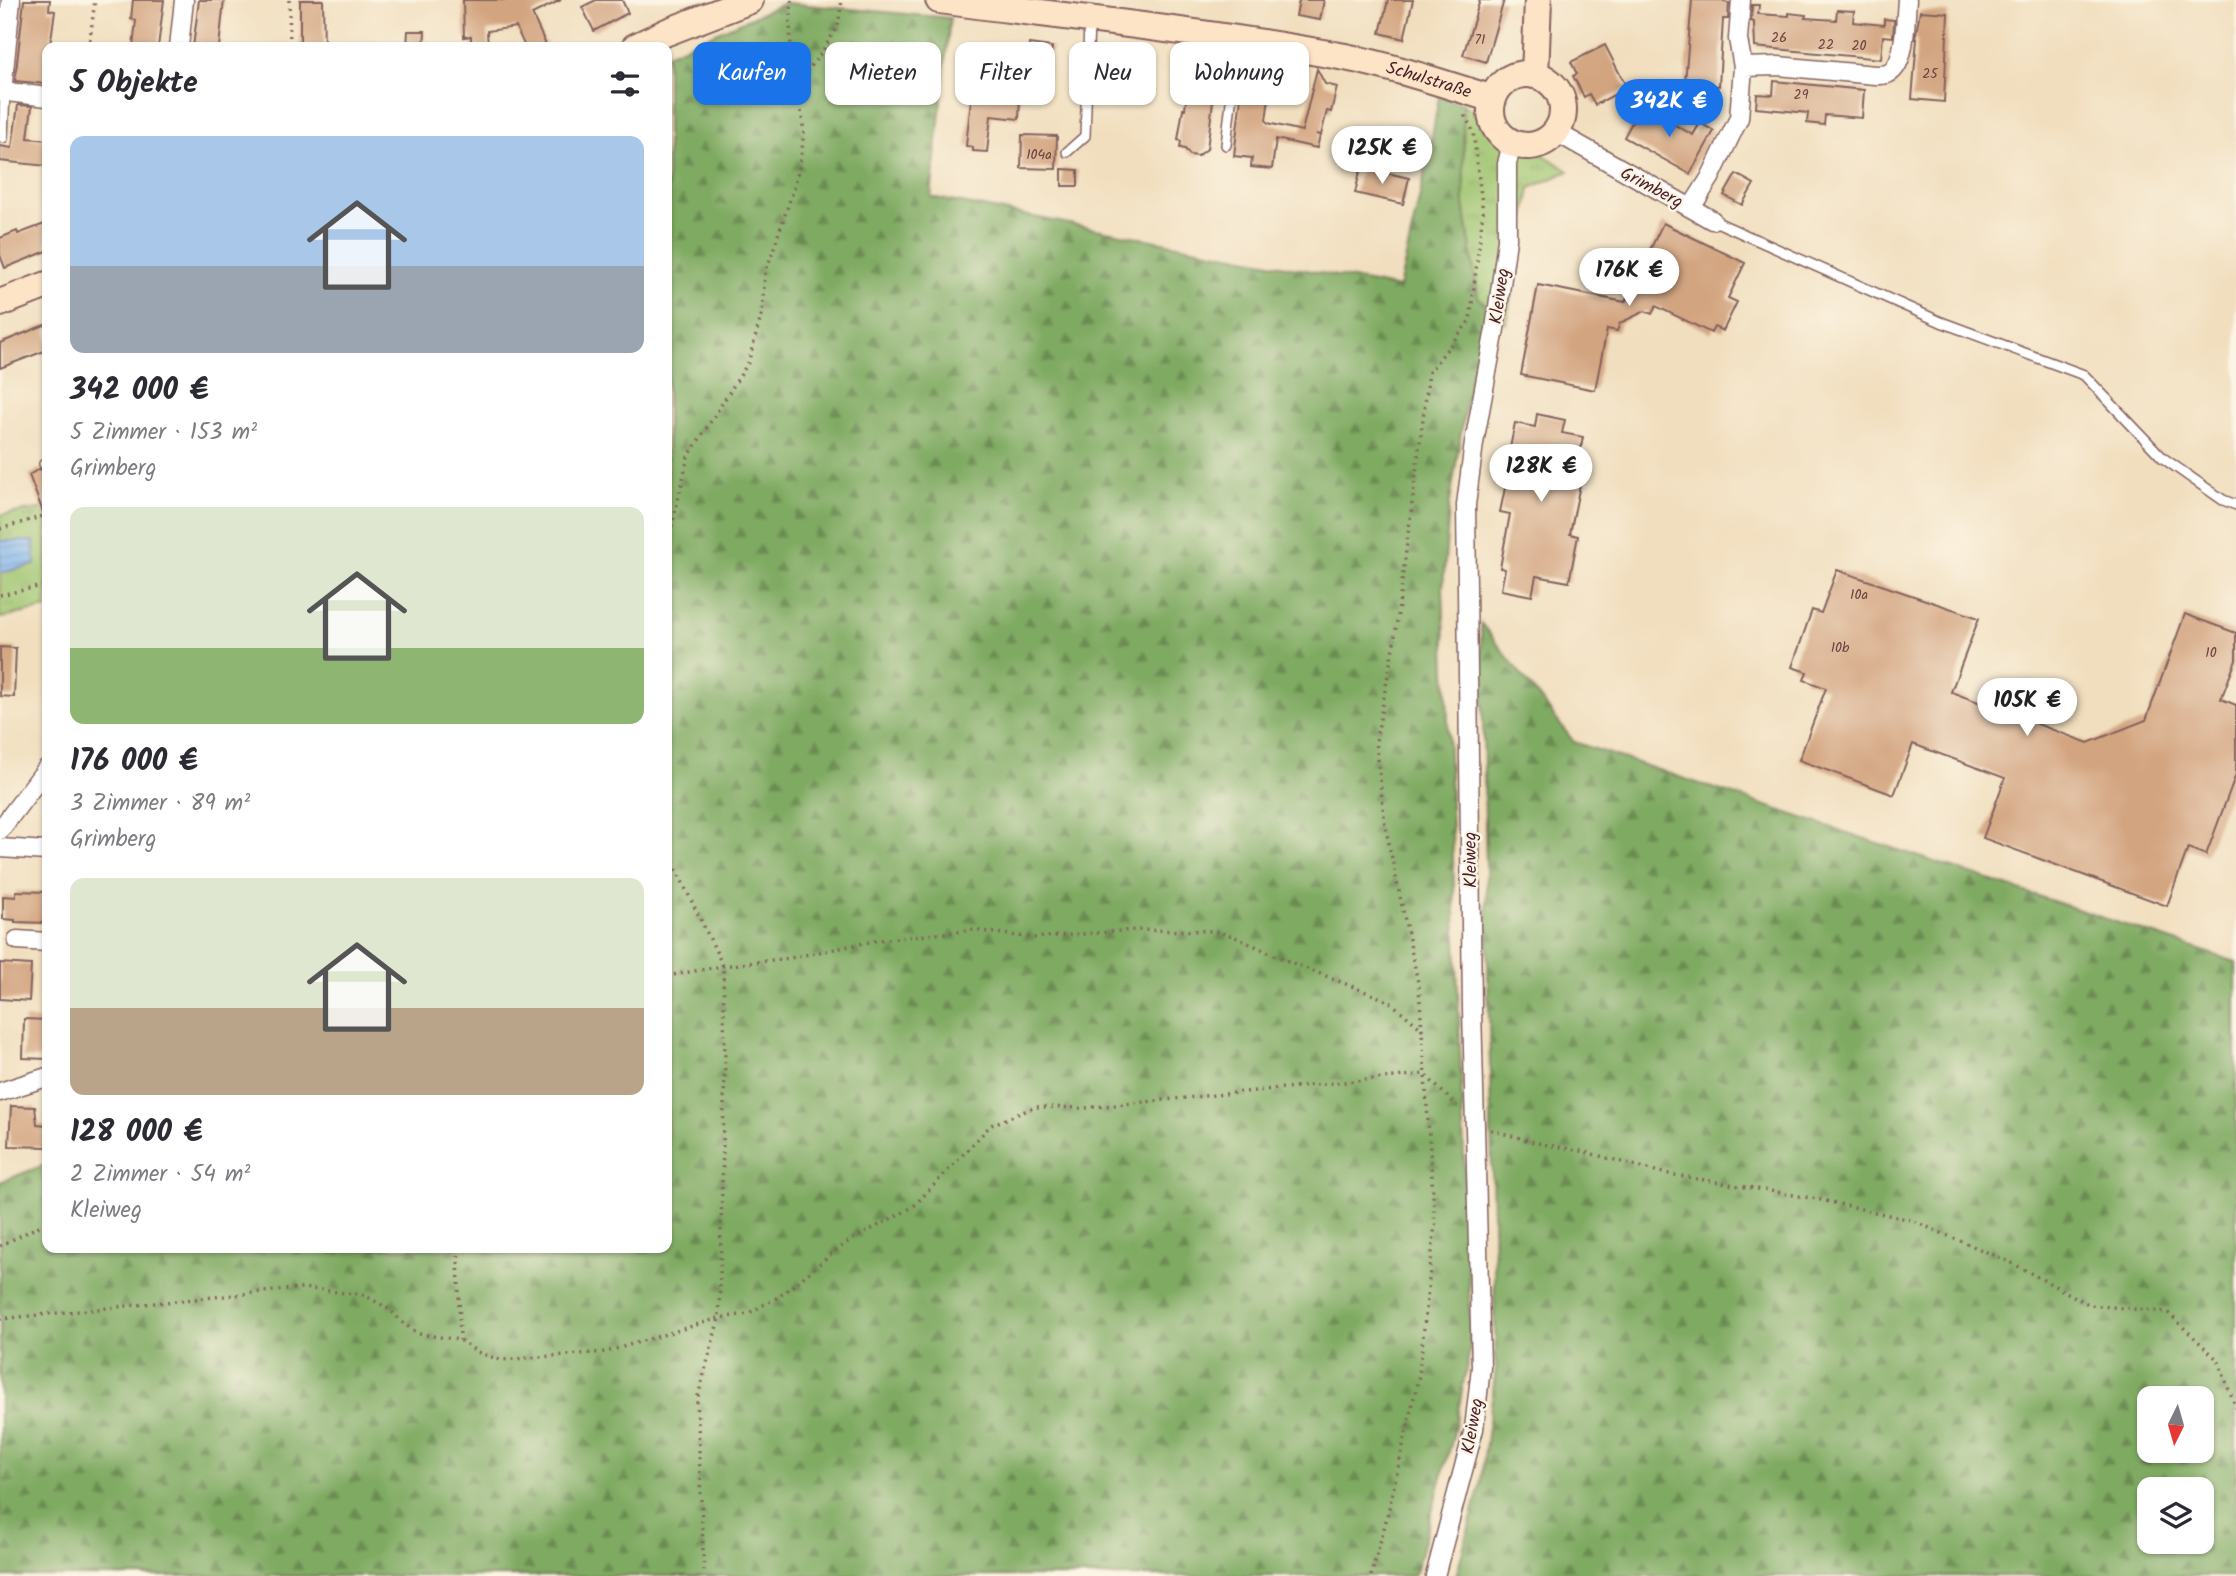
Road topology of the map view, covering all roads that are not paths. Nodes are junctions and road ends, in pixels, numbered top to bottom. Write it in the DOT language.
graph roads {
  1 [pos="11,0"];
  2 [pos="184,0"];
  3 [pos="750,0"];
  4 [pos="939,0"];
  5 [pos="1538,0"];
  6 [pos="1741,0"];
  7 [pos="1907,0"];
  8 [pos="1021,6"];
  9 [pos="1089,20"];
  10 [pos="1239,40"];
  11 [pos="180,42"];
  12 [pos="646,42"];
  13 [pos="1743,67"];
  14 [pos="1535,75"];
  15 [pos="2,92"];
  16 [pos="42,96"];
  17 [pos="1482,96"];
  18 [pos="1556,132"];
  19 [pos="3,138"];
  20 [pos="1512,143"];
  21 [pos="1226,145"];
  22 [pos="1067,152"];
  23 [pos="1691,208"];
  24 [pos="1712,220"];
  25 [pos="42,287"];
  26 [pos="0,303"];
  27 [pos="2236,505"];
  28 [pos="42,775"];
  29 [pos="0,830"];
  30 [pos="0,848"];
  31 [pos="42,851"];
  32 [pos="17,940"];
  33 [pos="42,942"];
  34 [pos="42,1079"];
  35 [pos="0,1092"];
  36 [pos="1435,1576"];
  1 -- 15 [label="street"];
  2 -- 11 [label="street"];
  3 -- 12 [label="main road"];
  4 -- 8 [label="main road, Schulstraße"];
  5 -- 14 [label="main road"];
  6 -- 13 [label="street"];
  7 -- 13 [label="street"];
  8 -- 9 [label="main road, Schulstraße"];
  9 -- 10 [label="main road, Schulstraße"];
  9 -- 22 [label="lane"];
  10 -- 17 [label="main road, Schulstraße"];
  10 -- 21 [label="lane"];
  13 -- 23 [label="street"];
  14 -- 17 [label="main road"];
  14 -- 18 [label="main road"];
  15 -- 16 [label="street"];
  15 -- 19 [label="lane"];
  17 -- 20 [label="main road"];
  18 -- 20 [label="main road"];
  18 -- 23 [label="street, Grimberg"];
  20 -- 36 [label="street, Kleiweg"];
  23 -- 24 [label="street, Grimberg"];
  24 -- 27 [label="lane"];
  25 -- 26 [label="main road"];
  28 -- 29 [label="street"];
  30 -- 31 [label="street"];
  32 -- 33 [label="street"];
  34 -- 35 [label="street"];
}
